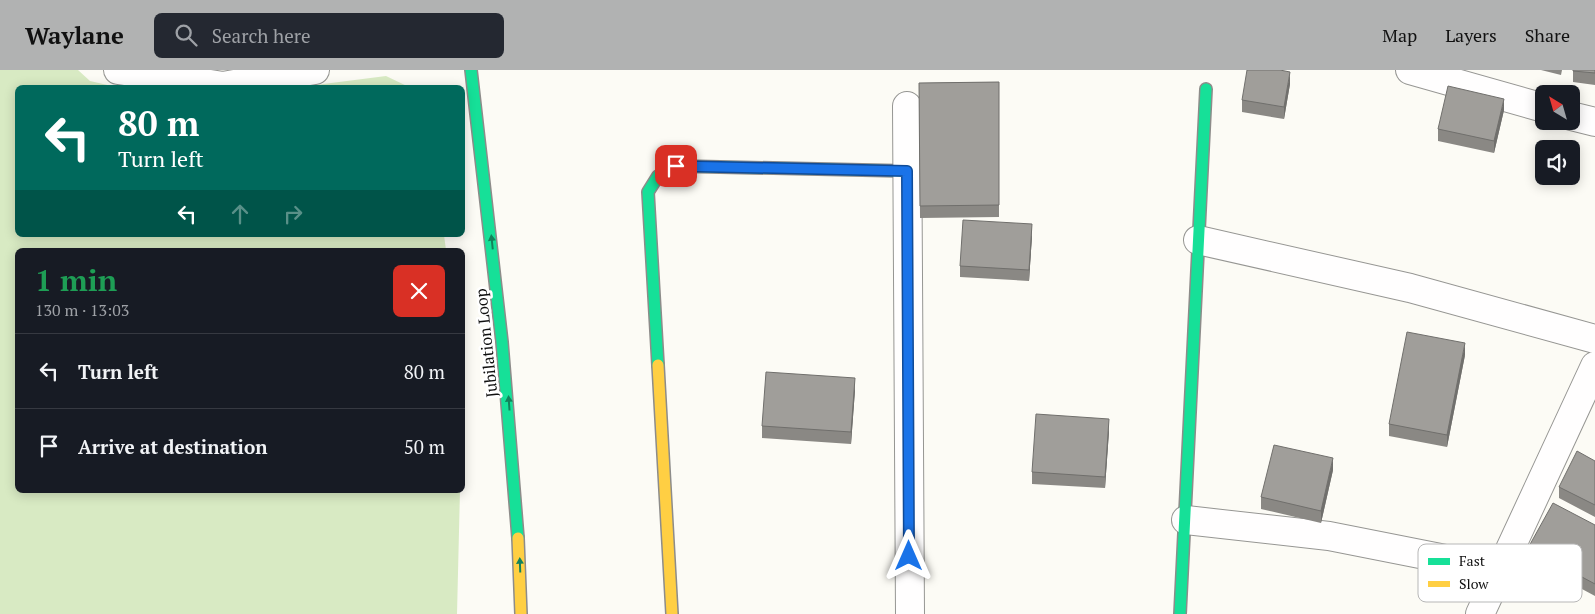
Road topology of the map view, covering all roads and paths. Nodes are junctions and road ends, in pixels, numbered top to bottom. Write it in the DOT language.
graph roads {
  1 [pos="118,70"];
  2 [pos="315,70"];
  3 [pos="471,70"];
  4 [pos="1410,70"];
  5 [pos="216,85"];
  6 [pos="229,85"];
  7 [pos="1206,89"];
  8 [pos="1535,105"];
  9 [pos="907,106"];
  10 [pos="1580,118"];
  11 [pos="1595,122"];
  12 [pos="907,171"];
  13 [pos="1198,240"];
  14 [pos="1595,339"];
  15 [pos="1595,366"];
  16 [pos="1186,520"];
  17 [pos="1513,544"];
  18 [pos="1418,553"];
  19 [pos="1486,602"];
  20 [pos="521,614"];
  21 [pos="672,614"];
  22 [pos="910,614"];
  23 [pos="1180,614"];
  24 [pos="1480,614"];
  1 -- 5 [label="street"];
  2 -- 6 [label="street"];
  20 -- 3 [label="street, Jubilation Loop, one-way"];
  4 -- 8 [label="street"];
  7 -- 13 [label="street"];
  9 -- 12 [label="street"];
  10 -- 11 [label="street"];
  12 -- 21 [label="street"];
  12 -- 22 [label="street"];
  13 -- 14 [label="street"];
  13 -- 16 [label="street"];
  15 -- 17 [label="street"];
  16 -- 18 [label="street"];
  16 -- 23 [label="street"];
  19 -- 24 [label="street"];
}
